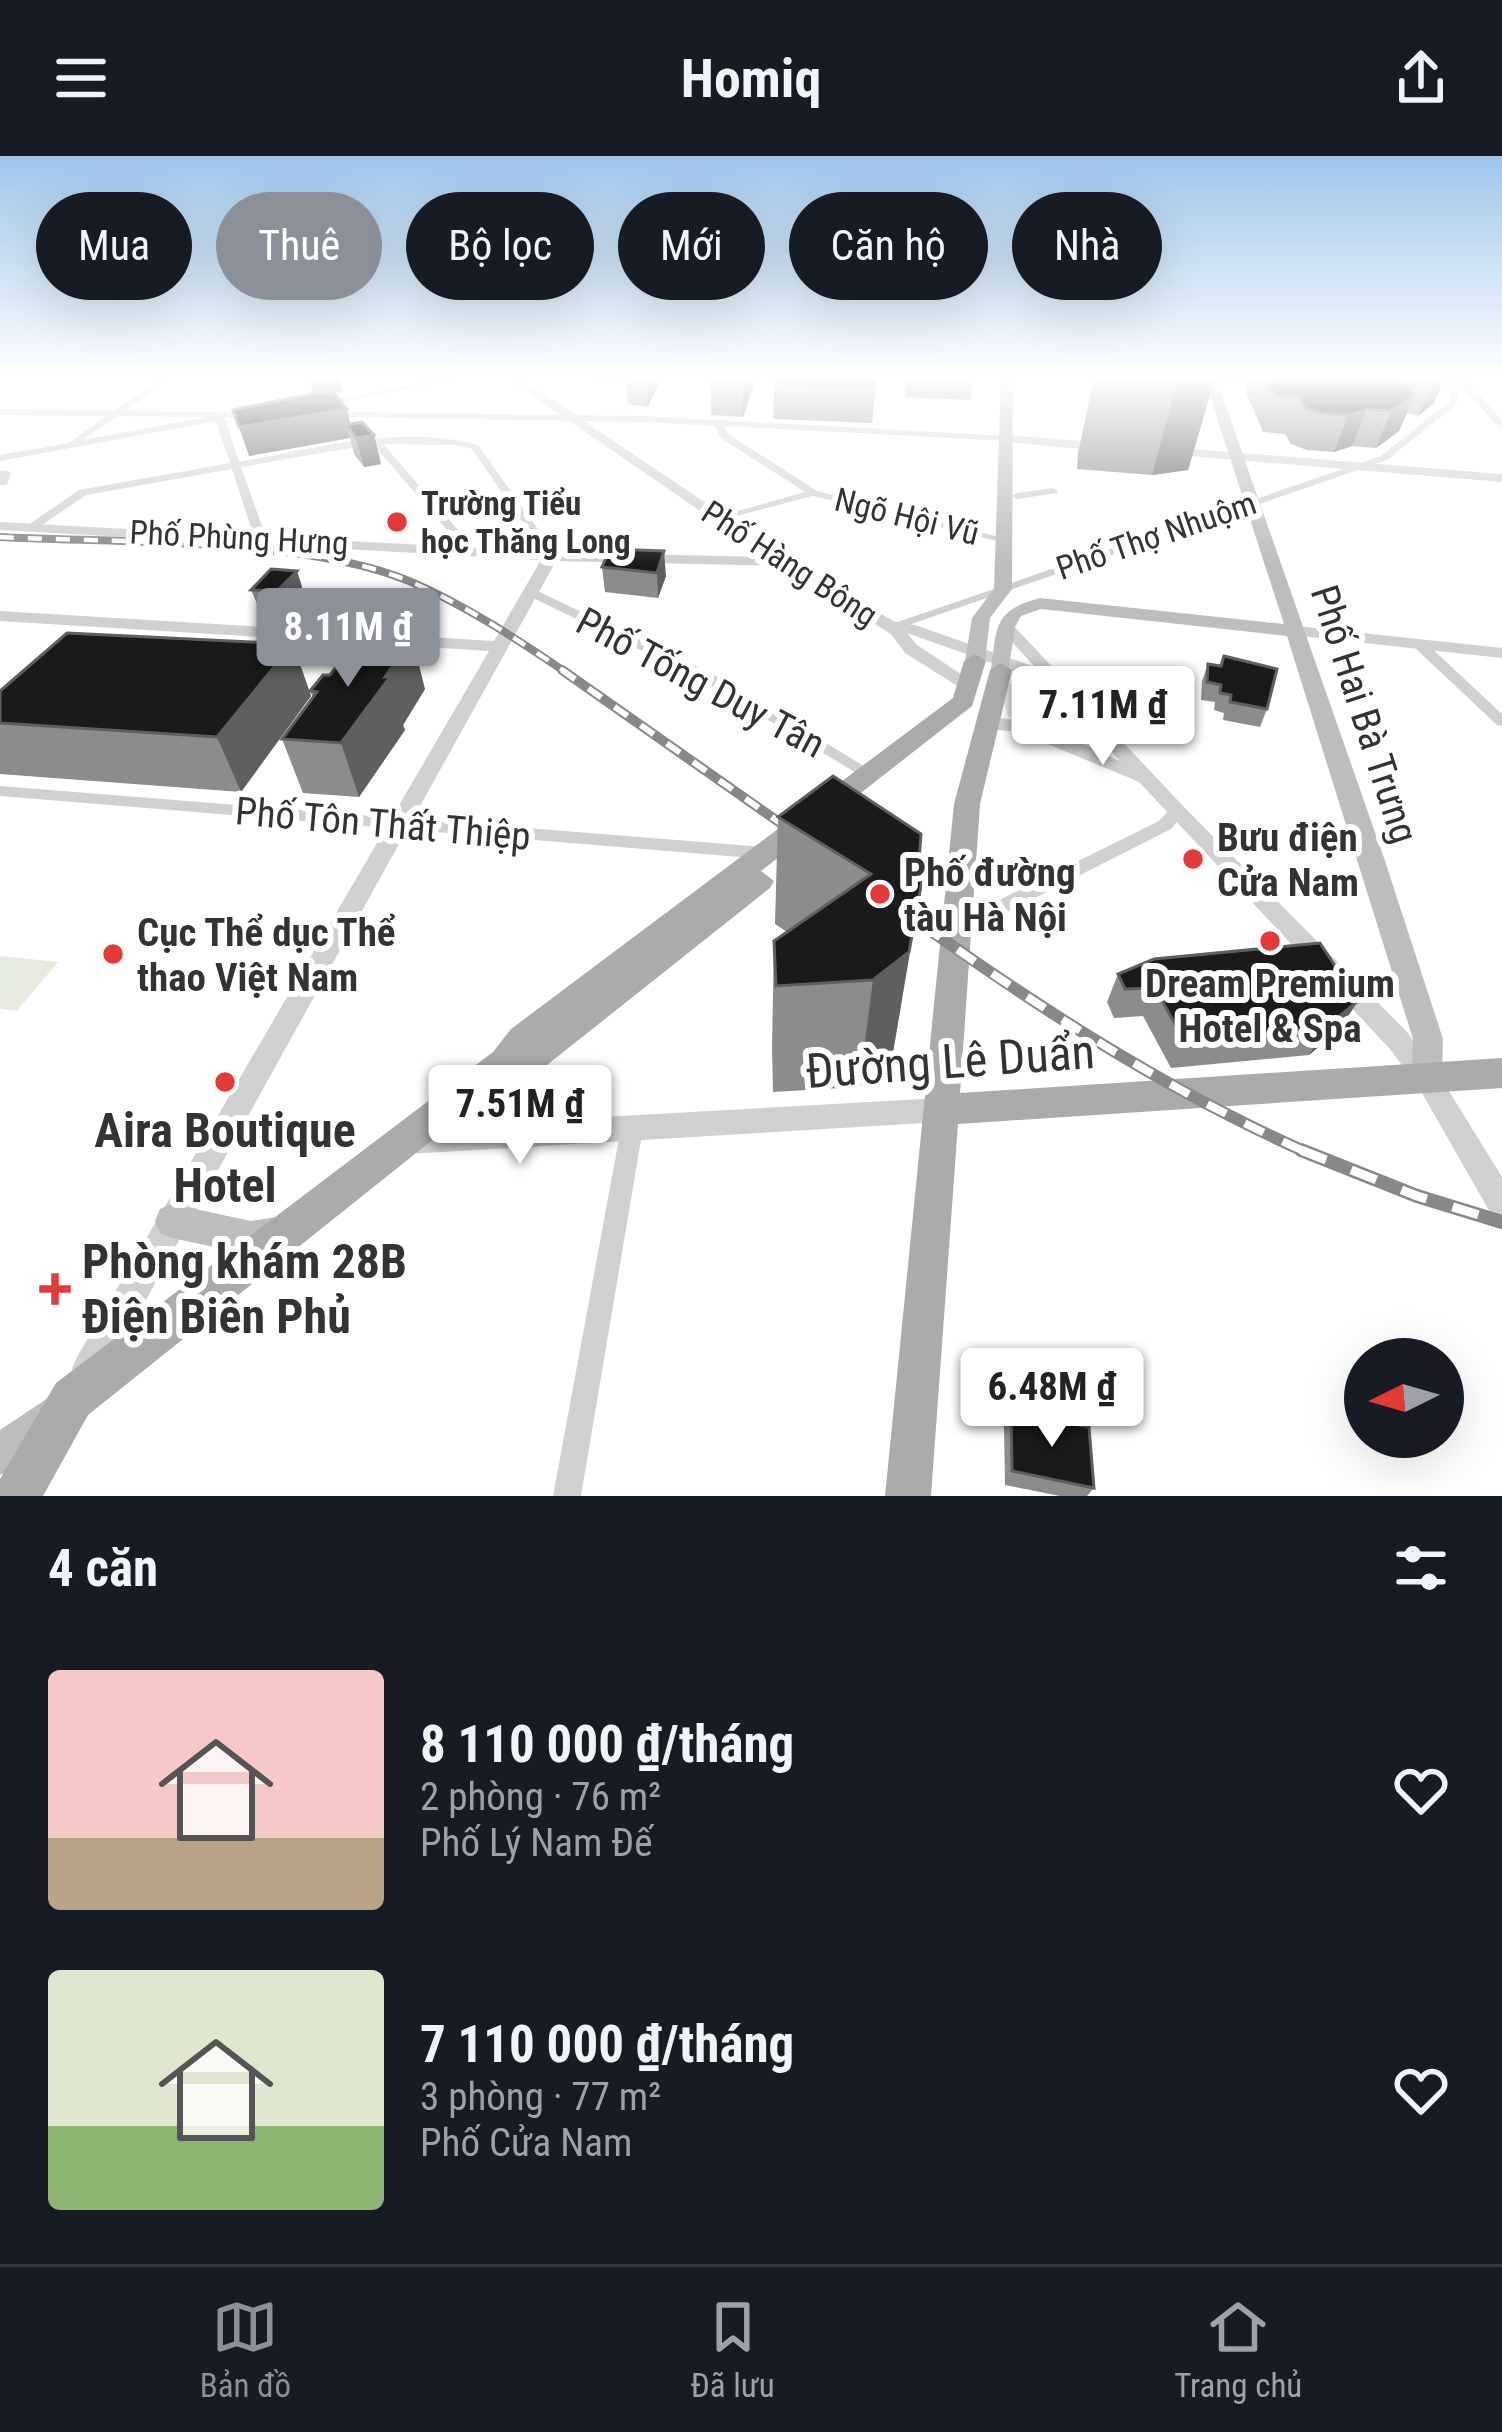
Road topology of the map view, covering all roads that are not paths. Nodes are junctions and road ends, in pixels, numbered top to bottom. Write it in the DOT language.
graph roads {
  1 [pos="76,441"];
  2 [pos="97,441"];
  3 [pos="227,441"];
  4 [pos="376,441"];
  5 [pos="606,441"];
  6 [pos="731,441"];
  7 [pos="1006,441"];
  8 [pos="1026,441"];
  9 [pos="1231,441"];
  10 [pos="1406,441"];
  11 [pos="68,446"];
  12 [pos="1124,448"];
  13 [pos="1148,450"];
  14 [pos="1236,457"];
  15 [pos="0,458"];
  16 [pos="235,466"];
  17 [pos="1362,466"];
  18 [pos="1502,478"];
  19 [pos="1053,491"];
  20 [pos="813,493"];
  21 [pos="1017,496"];
  22 [pos="1252,502"];
  23 [pos="721,519"];
  24 [pos="0,526"];
  25 [pos="32,527"];
  26 [pos="260,537"];
  27 [pos="1001,539"];
  28 [pos="469,549"];
  29 [pos="550,556"];
  30 [pos="784,562"];
  31 [pos="801,574"];
  32 [pos="1003,589"];
  33 [pos="531,592"];
  34 [pos="0,616"];
  35 [pos="92,622"];
  36 [pos="1006,627"];
  37 [pos="894,629"];
  38 [pos="1297,631"];
  39 [pos="76,636"];
  40 [pos="1420,645"];
  41 [pos="497,646"];
  42 [pos="1502,653"];
  43 [pos="985,666"];
  44 [pos="1060,682"];
  45 [pos="1089,714"];
  46 [pos="1502,722"];
  47 [pos="988,723"];
  48 [pos="1058,743"];
  49 [pos="869,774"];
  50 [pos="1148,779"];
  51 [pos="0,791"];
  52 [pos="1177,812"];
  53 [pos="396,825"];
  54 [pos="766,853"];
  55 [pos="957,917"];
  56 [pos="506,1062"];
  57 [pos="1502,1073"];
  58 [pos="1427,1078"];
  59 [pos="940,1110"];
  60 [pos="632,1129"];
  61 [pos="404,1141"];
  62 [pos="1502,1204"];
  63 [pos="172,1221"];
  64 [pos="290,1230"];
  65 [pos="72,1400"];
  66 [pos="0,1455"];
  67 [pos="17,1496"];
  68 [pos="567,1496"];
  69 [pos="908,1496"];
  1 -- 11 [label="street"];
  2 -- 11 [label="street"];
  3 -- 16 [label="street"];
  4 -- 16 [label="street"];
  4 -- 28 [label="street"];
  4 -- 29 [label="street"];
  5 -- 23 [label="street, Phố Hàng Bông"];
  6 -- 20 [label="street, Ngõ Hội Vũ"];
  7 -- 27 [label="main road"];
  8 -- 12 [label="street"];
  9 -- 14 [label="main road, Phố Hai Bà Trưng"];
  10 -- 17 [label="street, Phố Thợ Nhuộm"];
  11 -- 15 [label="street"];
  13 -- 14 [label="street"];
  14 -- 17 [label="street"];
  14 -- 22 [label="main road, Phố Hai Bà Trưng"];
  16 -- 25 [label="street"];
  16 -- 26 [label="street"];
  17 -- 18 [label="street"];
  17 -- 22 [label="street, Phố Thợ Nhuộm"];
  19 -- 21 [label="street"];
  20 -- 23 [label="street, Ngõ Hội Vũ"];
  20 -- 27 [label="street, Ngõ Hội Vũ"];
  22 -- 32 [label="street, Phố Thợ Nhuộm"];
  22 -- 38 [label="main road, Phố Hai Bà Trưng"];
  23 -- 30 [label="street, Phố Hàng Bông"];
  24 -- 25 [label="street, Phố Phùng Hưng"];
  25 -- 26 [label="street, Phố Phùng Hưng"];
  26 -- 28 [label="street, Phố Phùng Hưng"];
  27 -- 32 [label="main road"];
  28 -- 29 [label="street, Phố Phùng Hưng"];
  29 -- 30 [label="street, Phố Phùng Hưng"];
  29 -- 31 [label="street, Phố Phùng Hưng"];
  29 -- 33 [label="street"];
  30 -- 31 [label="street, Phố Hàng Bông"];
  31 -- 37 [label="street, Phố Hàng Bông"];
  32 -- 37 [label="street, Phố Thợ Nhuộm"];
  32 -- 43 [label="main road"];
  33 -- 41 [label="street"];
  33 -- 49 [label="street, Phố Tống Duy Tân"];
  34 -- 35 [label="street"];
  35 -- 39 [label="street"];
  35 -- 41 [label="street"];
  36 -- 38 [label="main road"];
  36 -- 43 [label="main road"];
  36 -- 44 [label="street"];
  37 -- 43 [label="street, Phố Hàng Bông"];
  37 -- 43 [label="street"];
  38 -- 40 [label="street"];
  38 -- 58 [label="main road, Phố Hai Bà Trưng"];
  40 -- 42 [label="street"];
  40 -- 46 [label="street"];
  41 -- 53 [label="street"];
  43 -- 44 [label="street"];
  43 -- 45 [label="street"];
  43 -- 47 [label="main road"];
  43 -- 49 [label="main road"];
  44 -- 45 [label="street"];
  45 -- 48 [label="street"];
  45 -- 50 [label="street"];
  47 -- 48 [label="street"];
  47 -- 55 [label="main road"];
  47 -- 56 [label="main road"];
  48 -- 50 [label="street"];
  49 -- 54 [label="main road"];
  50 -- 52 [label="street"];
  51 -- 53 [label="street, Phố Tôn Thất Thiệp"];
  52 -- 55 [label="street"];
  52 -- 58 [label="street"];
  53 -- 54 [label="street, Phố Tôn Thất Thiệp"];
  53 -- 63 [label="street"];
  54 -- 56 [label="main road"];
  55 -- 59 [label="main road"];
  56 -- 61 [label="main road"];
  57 -- 58 [label="main road, Đường Lê Duẩn"];
  58 -- 59 [label="main road, Đường Lê Duẩn"];
  58 -- 62 [label="street"];
  59 -- 60 [label="street, Đường Lê Duẩn"];
  59 -- 69 [label="main road"];
  60 -- 61 [label="street, Đường Lê Duẩn"];
  60 -- 68 [label="street"];
  61 -- 64 [label="main road"];
  63 -- 64 [label="main road"];
  63 -- 65 [label="street"];
  64 -- 65 [label="main road"];
  65 -- 66 [label="main road"];
  65 -- 67 [label="main road"];
}
